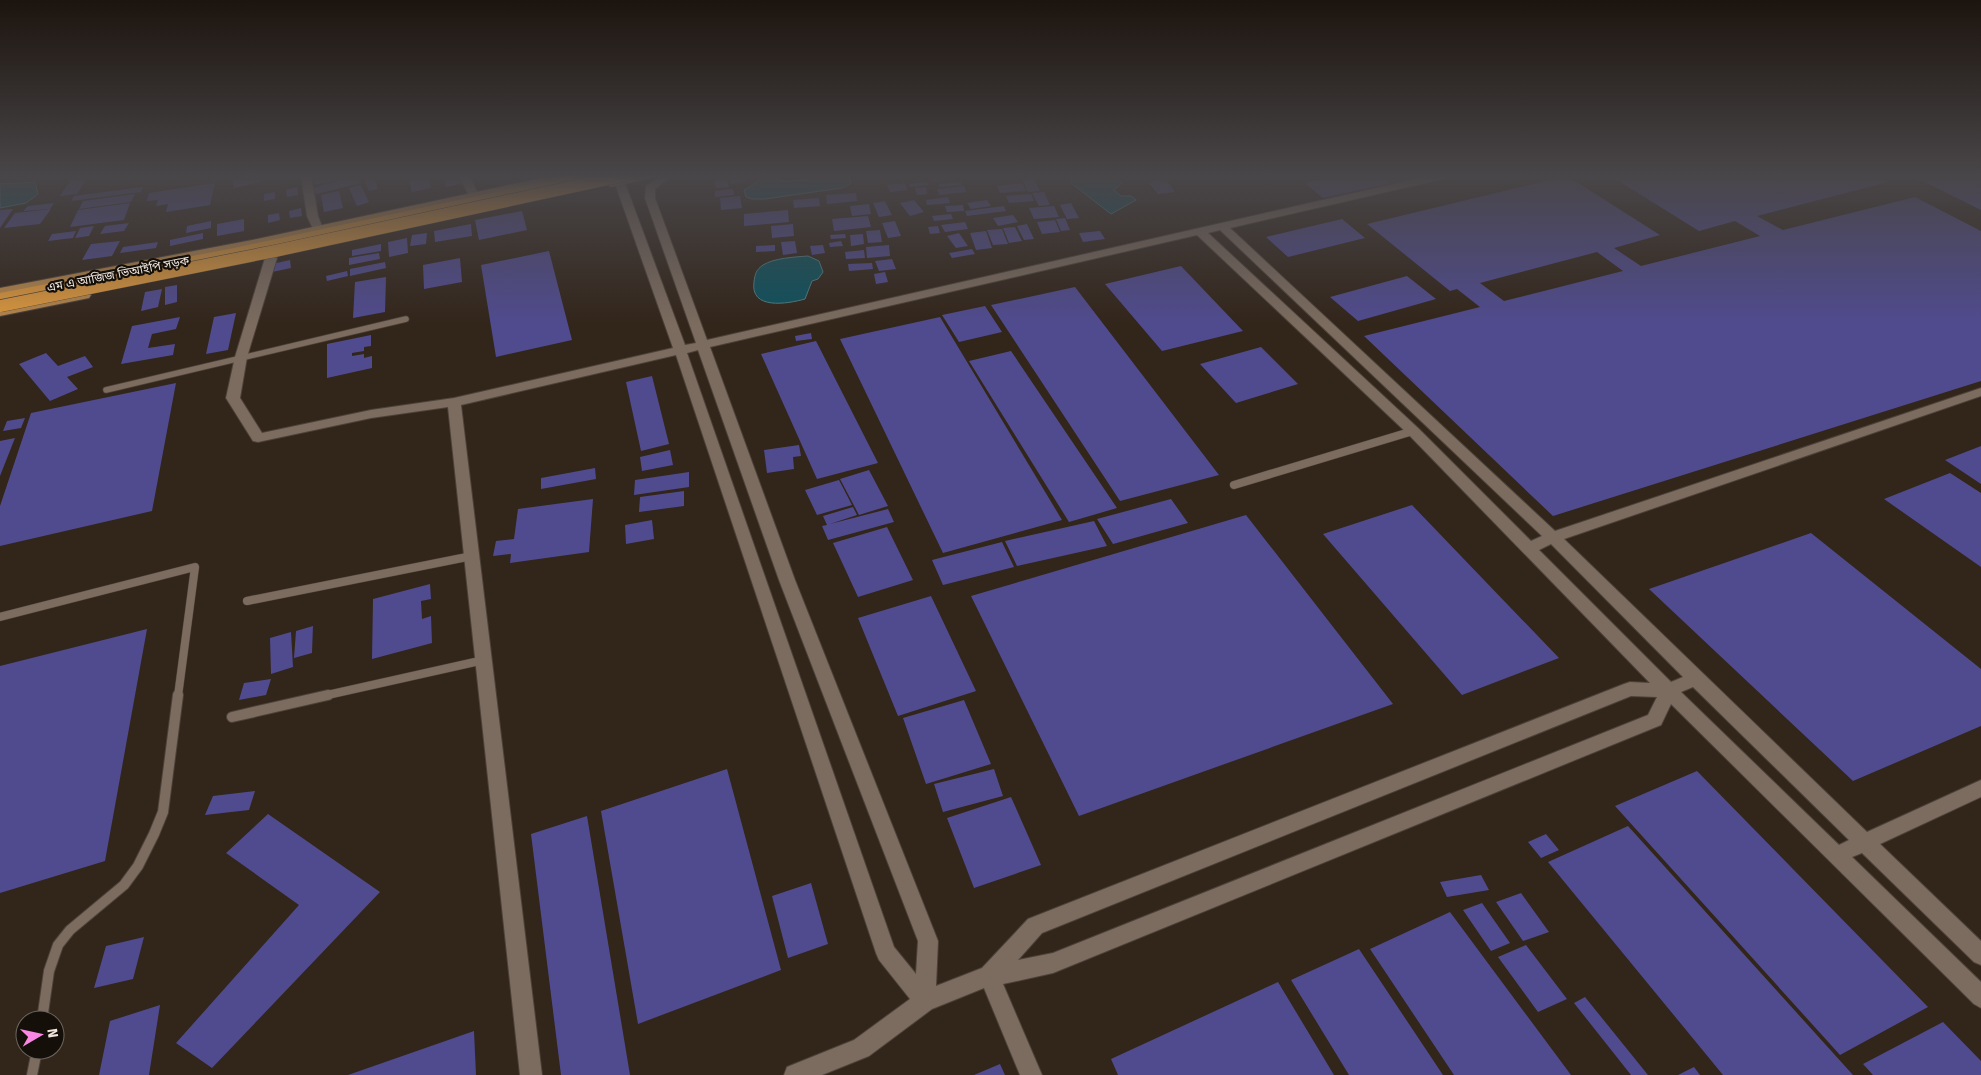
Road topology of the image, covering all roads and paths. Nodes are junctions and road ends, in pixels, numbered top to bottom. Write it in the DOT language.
graph roads {
  1 [pos="315,225"];
  2 [pos="336,225"];
  3 [pos="355,225"];
  4 [pos="397,225"];
  5 [pos="415,225"];
  6 [pos="637,225"];
  7 [pos="659,225"];
  8 [pos="1226,225"];
  9 [pos="1222,226"];
  10 [pos="318,229"];
  11 [pos="1199,231"];
  12 [pos="271,258"];
  13 [pos="0,292"];
  14 [pos="0,297"];
  15 [pos="0,306"];
  16 [pos="0,312"];
  17 [pos="406,318"];
  18 [pos="701,344"];
  19 [pos="680,350"];
  20 [pos="241,357"];
  21 [pos="106,390"];
  22 [pos="1981,392"];
  23 [pos="454,402"];
  24 [pos="1434,425"];
  25 [pos="1413,431"];
  26 [pos="1234,486"];
  27 [pos="1553,537"];
  28 [pos="1530,548"];
  29 [pos="472,556"];
  30 [pos="247,602"];
  31 [pos="0,617"];
  32 [pos="484,660"];
  33 [pos="1696,680"];
  34 [pos="1668,690"];
  35 [pos="232,717"];
  36 [pos="1981,788"];
  37 [pos="1863,841"];
  38 [pos="1837,856"];
  39 [pos="1981,955"];
  40 [pos="989,976"];
  41 [pos="1981,997"];
  42 [pos="925,1001"];
  43 [pos="44,1010"];
  44 [pos="35,1060"];
  45 [pos="32,1075"];
  46 [pos="531,1075"];
  47 [pos="795,1075"];
  48 [pos="1031,1075"];
  1 -- 10 [label="street"];
  2 -- 10 [label="main road"];
  3 -- 14 [label="highway"];
  4 -- 15 [label="highway, bridge"];
  5 -- 12 [label="main road, এম এ আজিজ ভিআইপি সড়ক"];
  6 -- 19 [label="street"];
  7 -- 18 [label="street"];
  8 -- 9 [label="street"];
  9 -- 11 [label="street"];
  9 -- 24 [label="street"];
  10 -- 13 [label="main road"];
  11 -- 18 [label="street"];
  11 -- 25 [label="street"];
  12 -- 16 [label="main road, এম এ আজিজ ভিআইপি সড়ক"];
  12 -- 20 [label="street"];
  17 -- 20 [label="lane"];
  18 -- 19 [label="street"];
  18 -- 42 [label="street"];
  19 -- 23 [label="street"];
  19 -- 42 [label="street"];
  20 -- 21 [label="lane"];
  20 -- 23 [label="street"];
  22 -- 27 [label="street"];
  23 -- 29 [label="street"];
  24 -- 25 [label="street"];
  24 -- 27 [label="street"];
  25 -- 26 [label="lane"];
  25 -- 28 [label="street"];
  27 -- 28 [label="street"];
  27 -- 33 [label="street"];
  28 -- 34 [label="street"];
  29 -- 30 [label="lane"];
  29 -- 32 [label="street"];
  31 -- 43 [label="lane"];
  32 -- 35 [label="lane"];
  32 -- 46 [label="street"];
  33 -- 34 [label="street"];
  33 -- 37 [label="street"];
  34 -- 38 [label="street"];
  34 -- 40 [label="street"];
  34 -- 40 [label="street"];
  36 -- 37 [label="street"];
  37 -- 38 [label="street"];
  37 -- 39 [label="street"];
  38 -- 41 [label="street"];
  40 -- 42 [label="street"];
  40 -- 48 [label="street"];
  42 -- 47 [label="street"];
  44 -- 45 [label="lane"];
}
